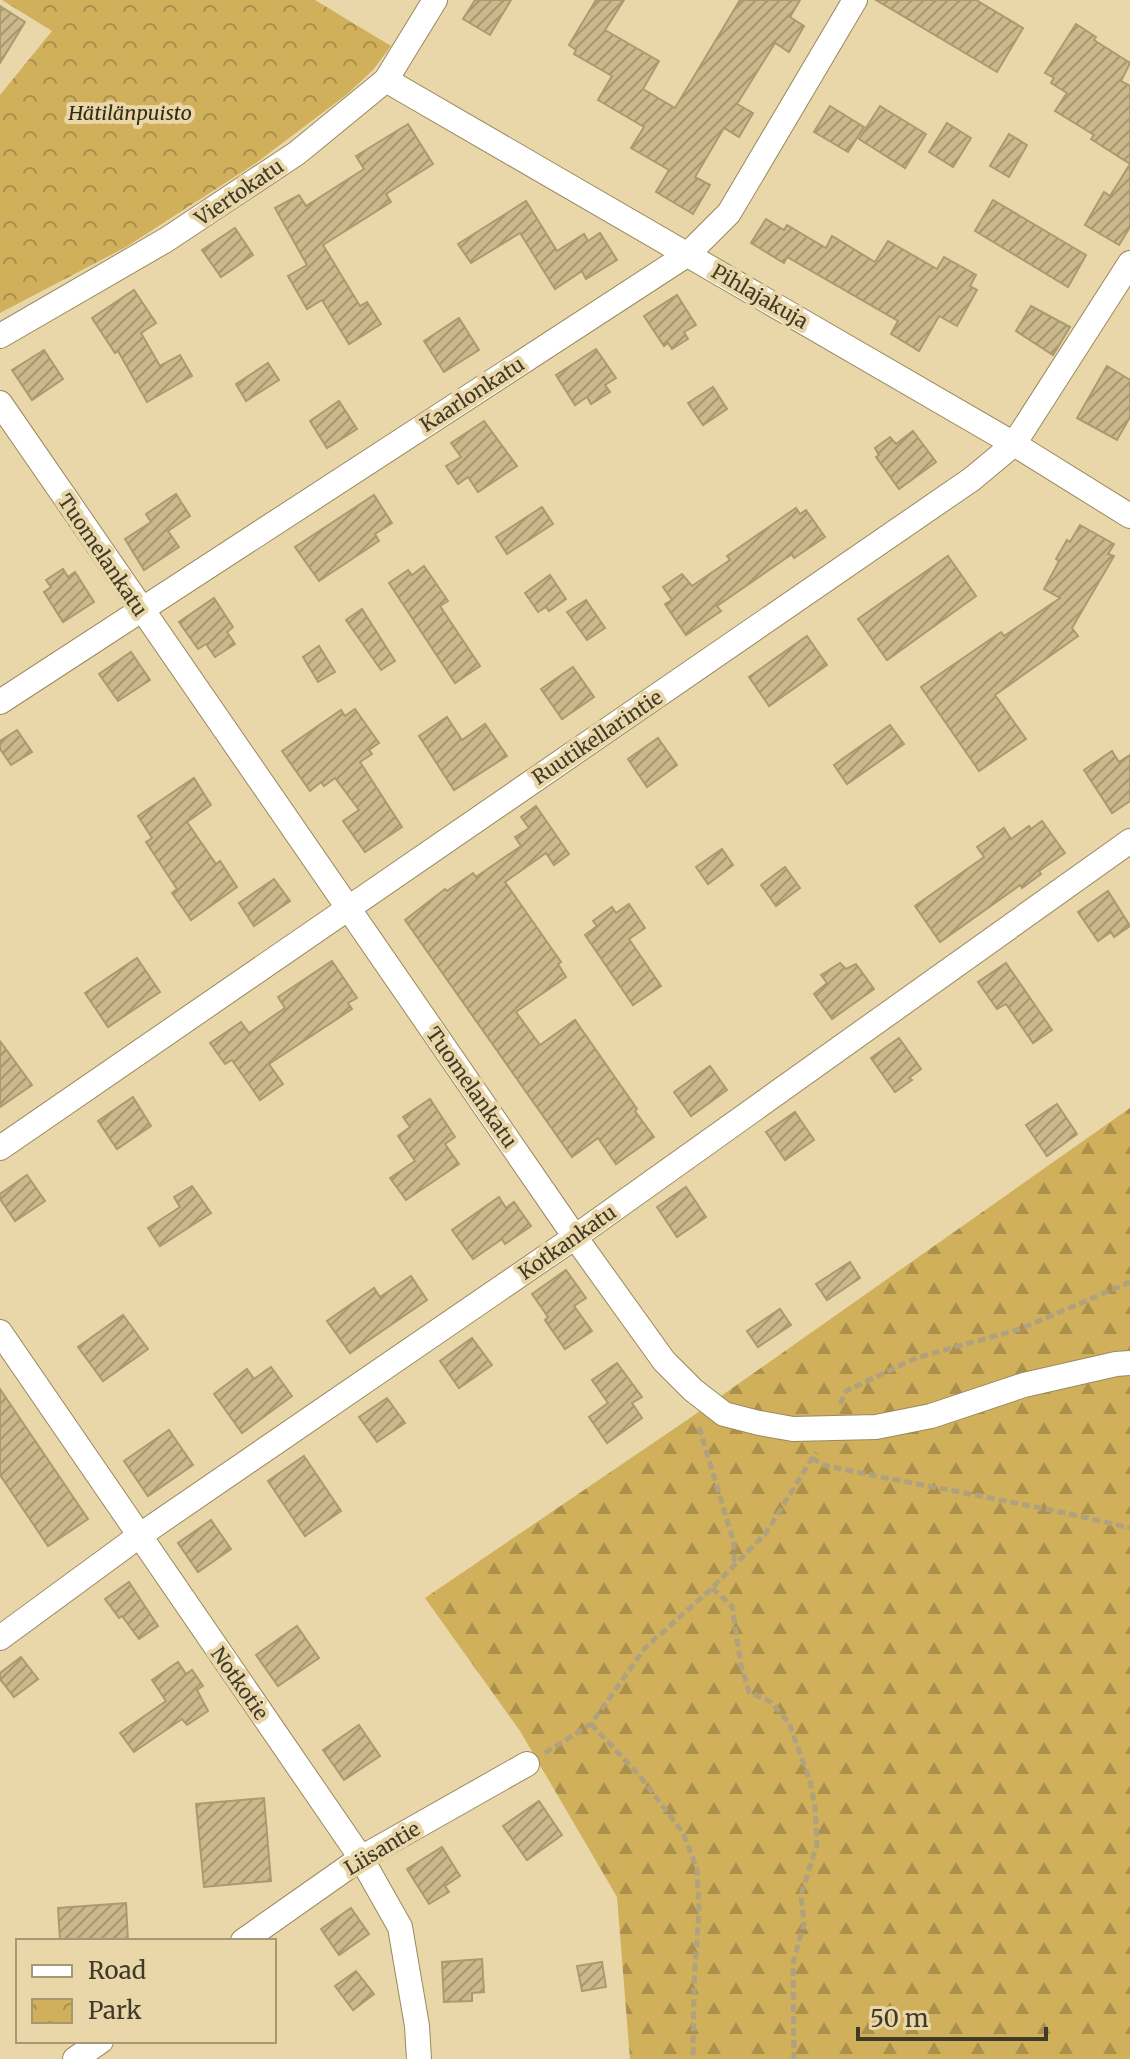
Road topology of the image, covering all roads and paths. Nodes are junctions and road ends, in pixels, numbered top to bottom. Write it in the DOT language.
graph roads {
  1 [pos="435,0"];
  2 [pos="855,0"];
  3 [pos="386,80"];
  4 [pos="688,254"];
  5 [pos="1130,263"];
  6 [pos="0,336"];
  7 [pos="0,403"];
  8 [pos="1014,444"];
  9 [pos="1130,516"];
  10 [pos="140,609"];
  11 [pos="0,702"];
  12 [pos="1130,841"];
  13 [pos="348,908"];
  14 [pos="0,1148"];
  15 [pos="575,1237"];
  16 [pos="1130,1282"];
  17 [pos="0,1332"];
  18 [pos="1130,1363"];
  19 [pos="693,1390"];
  20 [pos="829,1429"];
  21 [pos="812,1458"];
  22 [pos="1130,1528"];
  23 [pos="139,1536"];
  24 [pos="734,1566"];
  25 [pos="712,1588"];
  26 [pos="0,1638"];
  27 [pos="591,1724"];
  28 [pos="527,1764"];
  29 [pos="361,1858"];
  30 [pos="246,1939"];
  31 [pos="98,2043"];
  32 [pos="75,2059"];
  33 [pos="419,2059"];
  34 [pos="693,2059"];
  35 [pos="794,2059"];
  1 -- 3 [label="street, Viertokatu"];
  2 -- 4 [label="street, Kaarlonkatu"];
  3 -- 4 [label="street, Pihlajakuja"];
  3 -- 6 [label="street, Viertokatu"];
  4 -- 8 [label="street, Pihlajakuja"];
  4 -- 10 [label="street, Kaarlonkatu"];
  5 -- 8 [label="street, Ruutikellarintie"];
  7 -- 10 [label="street, Tuomelankatu"];
  8 -- 9 [label="street, Pihlajakuja"];
  8 -- 13 [label="street, Ruutikellarintie"];
  10 -- 11 [label="street, Kaarlonkatu"];
  10 -- 13 [label="street, Tuomelankatu"];
  12 -- 15 [label="street, Kotkankatu"];
  13 -- 14 [label="street, Ruutikellarintie"];
  13 -- 15 [label="street, Tuomelankatu"];
  15 -- 19 [label="street, Tuomelankatu"];
  15 -- 23 [label="street, Kotkankatu"];
  16 -- 20 [label="path"];
  17 -- 23 [label="street, Notkotie"];
  18 -- 20 [label="street, Tuomelankatu"];
  19 -- 20 [label="street, Tuomelankatu"];
  19 -- 24 [label="path"];
  20 -- 21 [label="path"];
  21 -- 22 [label="path"];
  21 -- 24 [label="path"];
  23 -- 26 [label="street, Kotkankatu"];
  23 -- 29 [label="street, Notkotie"];
  24 -- 25 [label="path"];
  25 -- 27 [label="path"];
  25 -- 35 [label="path"];
  27 -- 28 [label="path"];
  27 -- 34 [label="path"];
  28 -- 29 [label="street, Liisantie"];
  29 -- 30 [label="street, Liisantie"];
  29 -- 33 [label="street, Notkotie"];
  31 -- 32 [label="street"];
}
